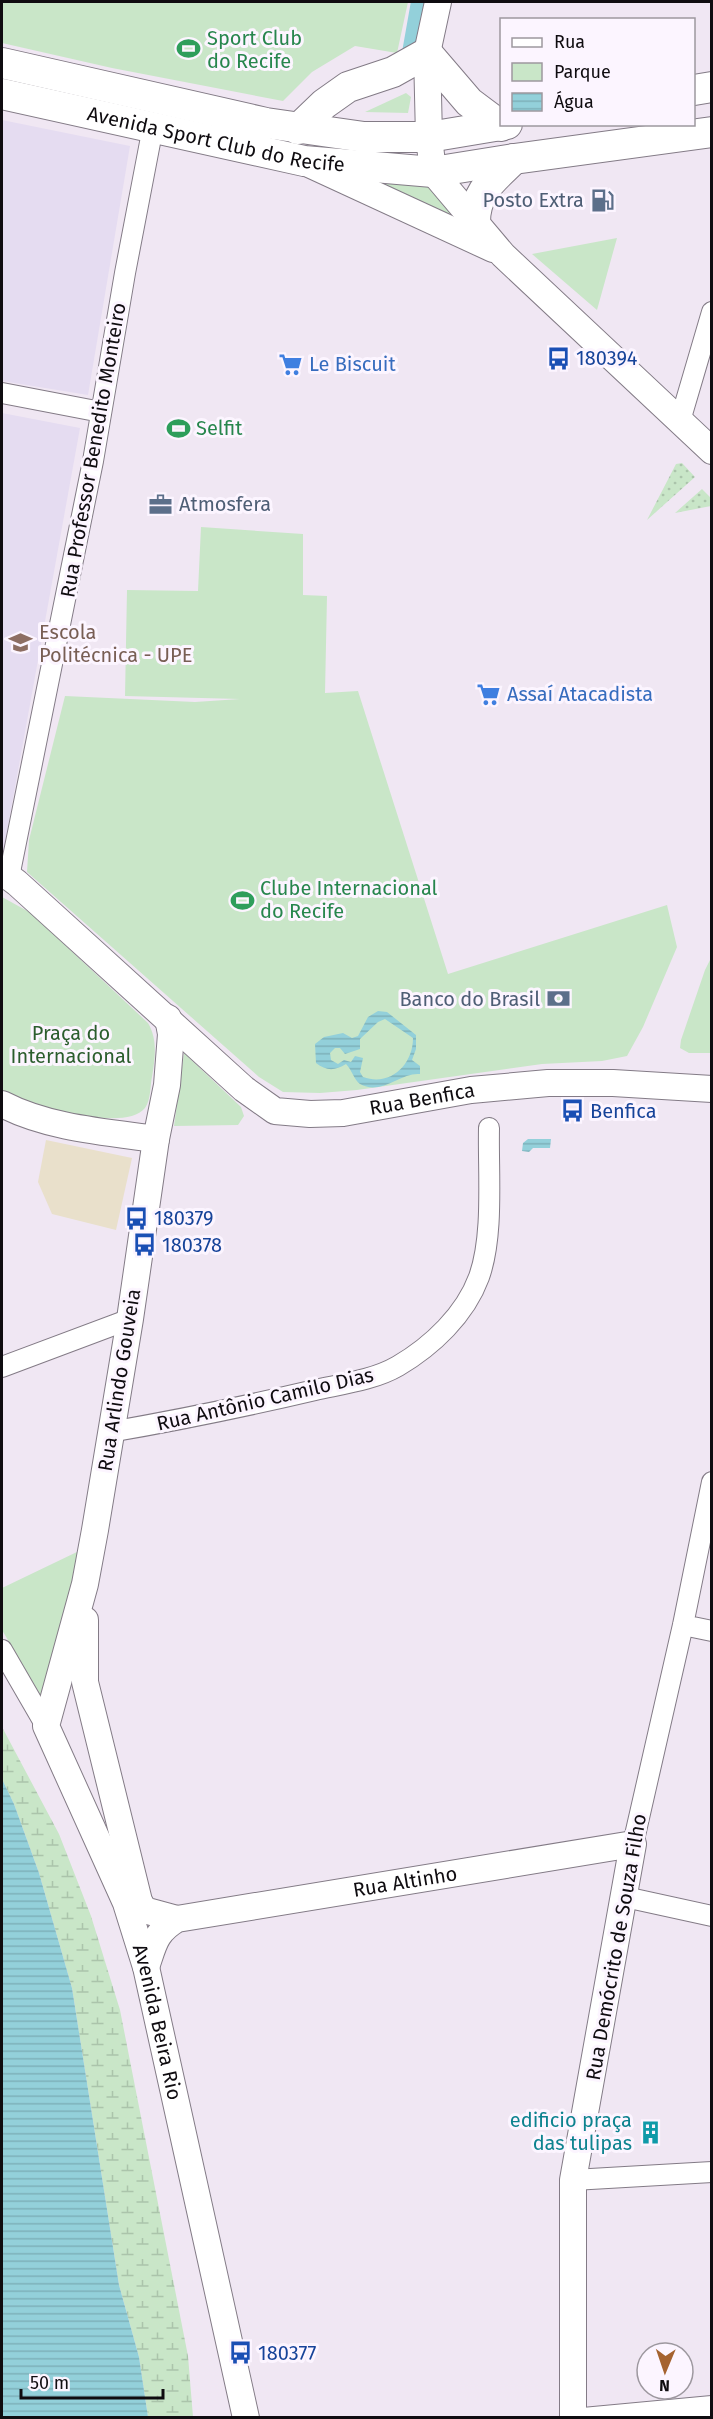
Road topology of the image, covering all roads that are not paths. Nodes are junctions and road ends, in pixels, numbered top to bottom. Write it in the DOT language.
graph roads {
  1 [pos="438,2"];
  2 [pos="427,53"];
  3 [pos="2,63"];
  4 [pos="711,87"];
  5 [pos="695,90"];
  6 [pos="2,94"];
  7 [pos="500,122"];
  8 [pos="500,126"];
  9 [pos="153,127"];
  10 [pos="298,129"];
  11 [pos="711,132"];
  12 [pos="429,136"];
  13 [pos="514,159"];
  14 [pos="304,162"];
  15 [pos="433,172"];
  16 [pos="475,222"];
  17 [pos="503,255"];
  18 [pos="711,312"];
  19 [pos="2,393"];
  20 [pos="101,412"];
  21 [pos="680,421"];
  22 [pos="711,451"];
  23 [pos="5,877"];
  24 [pos="168,1018"];
  25 [pos="711,1089"];
  26 [pos="6,1111"];
  27 [pos="489,1128"];
  28 [pos="120,1134"];
  29 [pos="156,1139"];
  30 [pos="150,1177"];
  31 [pos="130,1319"];
  32 [pos="2,1366"];
  33 [pos="110,1432"];
  34 [pos="711,1482"];
  35 [pos="85,1584"];
  36 [pos="683,1625"];
  37 [pos="711,1631"];
  38 [pos="2,1650"];
  39 [pos="46,1726"];
  40 [pos="633,1844"];
  41 [pos="625,1897"];
  42 [pos="711,1916"];
  43 [pos="177,1919"];
  44 [pos="146,1967"];
  45 [pos="711,2172"];
  46 [pos="573,2180"];
  47 [pos="711,2406"];
  48 [pos="246,2418"];
  49 [pos="573,2418"];
  50 [pos="583,2418"];
  1 -- 2 [label="main road"];
  2 -- 7 [label="highway"];
  2 -- 10 [label="highway"];
  2 -- 12 [label="main road"];
  3 -- 10 [label="highway, Avenida Sport Club do Recife"];
  4 -- 5 [label="highway"];
  6 -- 9 [label="highway, Avenida Sport Club do Recife"];
  8 -- 12 [label="highway, Avenida Sport Club do Recife"];
  9 -- 14 [label="highway, Avenida Sport Club do Recife"];
  9 -- 20 [label="street, Rua Professor Benedito Monteiro"];
  10 -- 12 [label="highway, Avenida Sport Club do Recife"];
  11 -- 13 [label="highway, Avenida Sport Club do Recife"];
  12 -- 15 [label="main road"];
  13 -- 15 [label="highway, Avenida Sport Club do Recife"];
  13 -- 16 [label="highway"];
  14 -- 15 [label="highway, Avenida Sport Club do Recife"];
  14 -- 17 [label="main road"];
  15 -- 16 [label="main road"];
  16 -- 17 [label="main road"];
  17 -- 21 [label="main road"];
  18 -- 21 [label="street"];
  19 -- 20 [label="street"];
  20 -- 23 [label="street, Rua Professor Benedito Monteiro"];
  21 -- 22 [label="main road"];
  23 -- 24 [label="main road, Rua Benfica"];
  24 -- 25 [label="main road, Rua Benfica"];
  24 -- 29 [label="main road"];
  26 -- 28 [label="main road"];
  27 -- 33 [label="street, Rua Antônio Camilo Dias"];
  28 -- 29 [label="main road"];
  28 -- 30 [label="main road"];
  29 -- 30 [label="main road, Rua Arlindo Gouveia"];
  30 -- 31 [label="main road, Rua Arlindo Gouveia"];
  31 -- 32 [label="street"];
  31 -- 33 [label="main road, Rua Arlindo Gouveia"];
  33 -- 35 [label="main road, Rua Arlindo Gouveia"];
  34 -- 36 [label="street, Rua Demócrito de Souza Filho"];
  35 -- 39 [label="main road, Rua Arlindo Gouveia"];
  35 -- 43 [label="main road, Rua Arlindo Gouveia"];
  36 -- 37 [label="street"];
  36 -- 40 [label="street, Rua Demócrito de Souza Filho"];
  38 -- 39 [label="street, Avenida Beira Rio"];
  39 -- 44 [label="main road, Avenida Beira Rio"];
  40 -- 41 [label="main road, Rua Demócrito de Souza Filho"];
  40 -- 43 [label="main road, Rua Altinho"];
  41 -- 42 [label="street"];
  41 -- 46 [label="main road, Rua Demócrito de Souza Filho"];
  43 -- 44 [label="main road"];
  44 -- 48 [label="main road, Avenida Beira Rio"];
  45 -- 46 [label="street"];
  46 -- 49 [label="main road, Rua Demócrito de Souza Filho"];
  47 -- 50 [label="street"];
}
